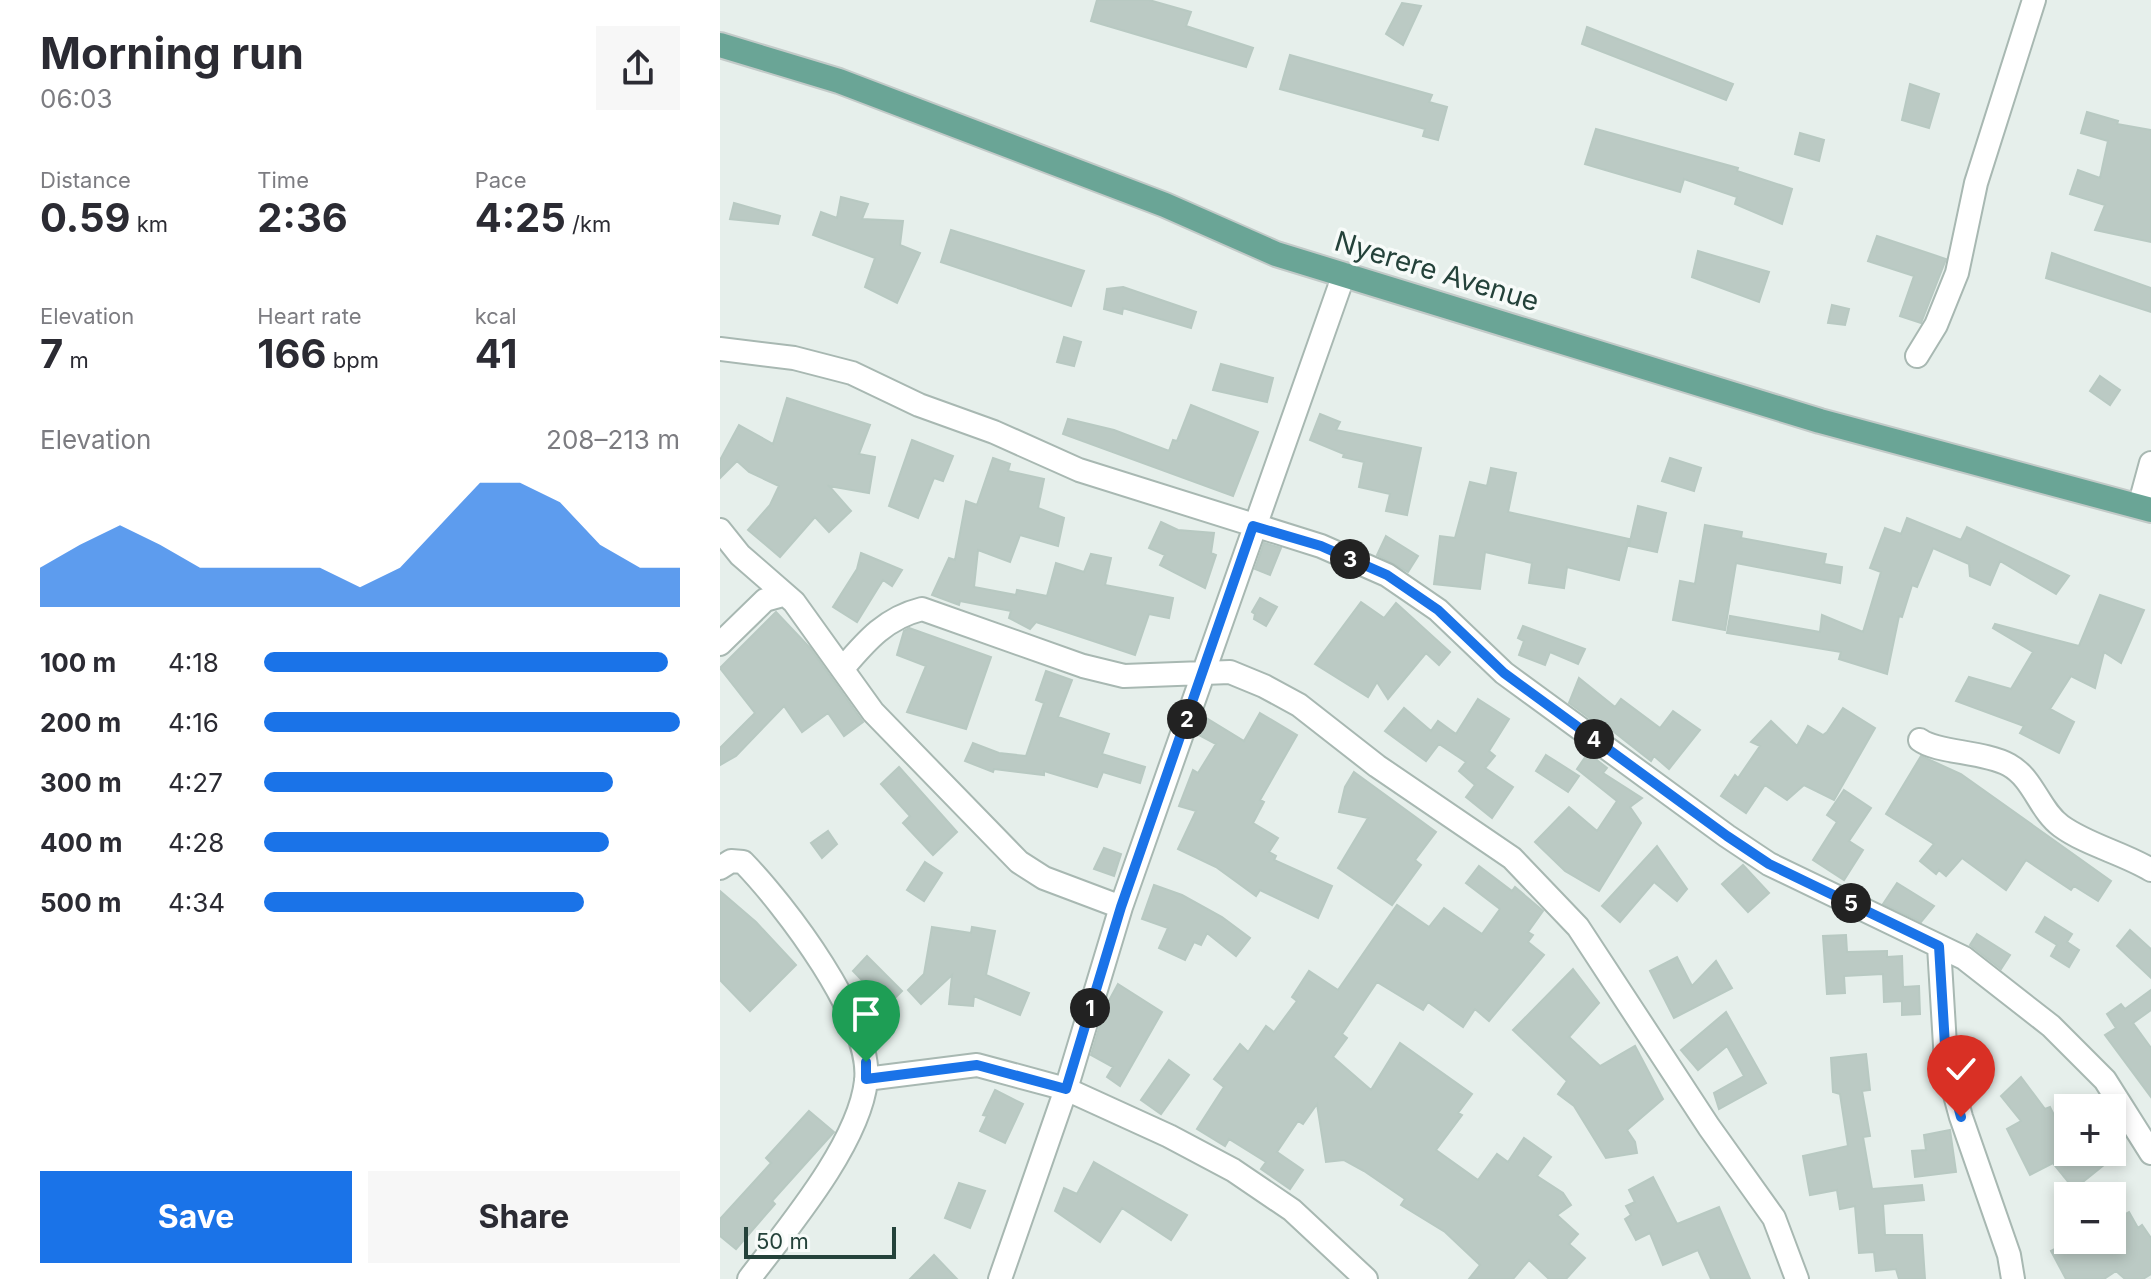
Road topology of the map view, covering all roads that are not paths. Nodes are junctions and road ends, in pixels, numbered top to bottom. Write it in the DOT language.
graph roads {
  1 [pos="2034,0"];
  2 [pos="720,45"];
  3 [pos="1344,274"];
  4 [pos="720,349"];
  5 [pos="1917,356"];
  6 [pos="2151,463"];
  7 [pos="2145,508"];
  8 [pos="1253,526"];
  9 [pos="720,530"];
  10 [pos="783,595"];
  11 [pos="720,644"];
  12 [pos="844,667"];
  13 [pos="1203,673"];
  14 [pos="1920,740"];
  15 [pos="720,868"];
  16 [pos="2151,870"];
  17 [pos="1121,907"];
  18 [pos="1939,946"];
  19 [pos="866,1079"];
  20 [pos="1066,1089"];
  21 [pos="2151,1153"];
  22 [pos="749,1279"];
  23 [pos="1000,1279"];
  24 [pos="1366,1279"];
  25 [pos="1797,1279"];
  26 [pos="2013,1279"];
  1 -- 5 [label="street"];
  2 -- 3 [label="main road, Nyerere Avenue"];
  3 -- 7 [label="main road, Nyerere Avenue"];
  3 -- 8 [label="street"];
  4 -- 8 [label="street"];
  6 -- 7 [label="street"];
  8 -- 13 [label="street"];
  8 -- 18 [label="street"];
  9 -- 10 [label="street"];
  10 -- 11 [label="street"];
  10 -- 12 [label="street"];
  12 -- 13 [label="street"];
  12 -- 17 [label="street"];
  13 -- 17 [label="street"];
  13 -- 25 [label="street"];
  14 -- 16 [label="street"];
  15 -- 19 [label="street"];
  17 -- 20 [label="street"];
  18 -- 21 [label="street"];
  18 -- 26 [label="street"];
  19 -- 20 [label="street"];
  19 -- 22 [label="street"];
  20 -- 23 [label="street"];
  20 -- 24 [label="street"];
}
